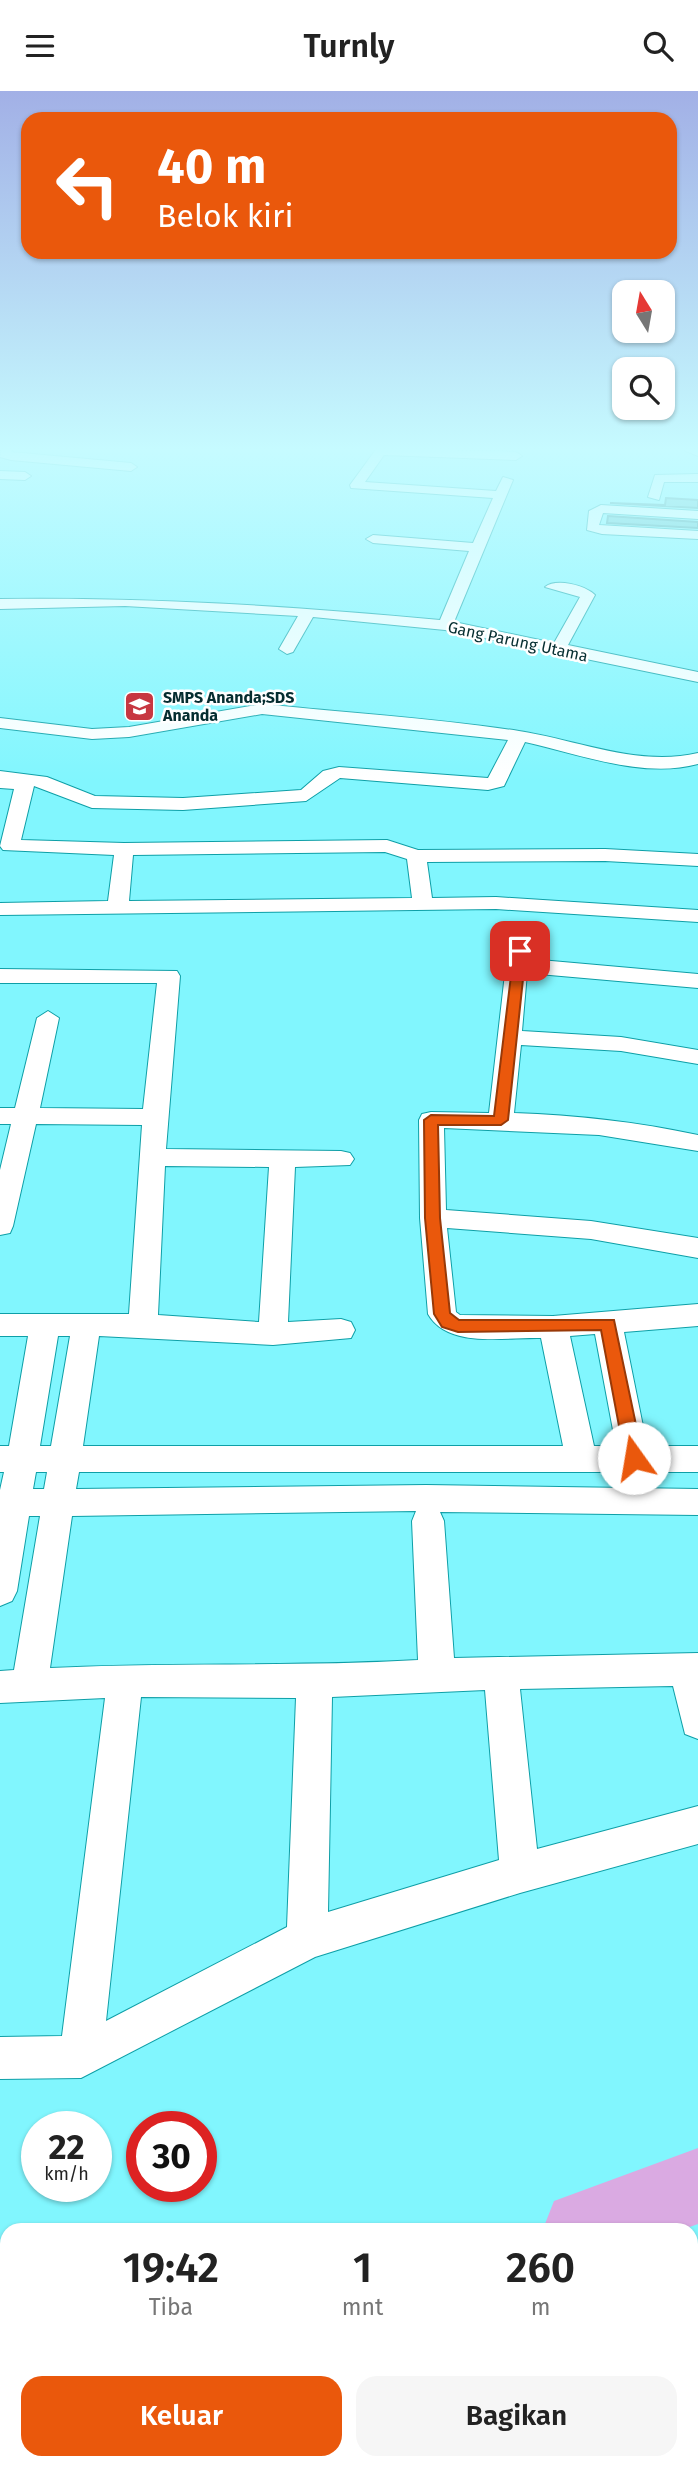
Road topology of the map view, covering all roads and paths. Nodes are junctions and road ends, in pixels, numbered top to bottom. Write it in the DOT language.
graph roads {
  1 [pos="474,559"];
  2 [pos="552,587"];
  3 [pos="0,604"];
  4 [pos="391,604"];
  5 [pos="308,612"];
  6 [pos="380,619"];
  7 [pos="445,625"];
  8 [pos="287,649"];
  9 [pos="558,649"];
  10 [pos="698,677"];
  11 [pos="0,723"];
  12 [pos="519,736"];
  13 [pos="698,758"];
  14 [pos="0,777"];
  15 [pos="0,783"];
  16 [pos="124,849"];
  17 [pos="416,856"];
  18 [pos="698,860"];
  19 [pos="423,905"];
  20 [pos="0,909"];
  21 [pos="118,909"];
  22 [pos="698,916"];
  23 [pos="523,937"];
  24 [pos="517,965"];
  25 [pos="0,976"];
  26 [pos="698,981"];
  27 [pos="48,1019"];
  28 [pos="509,1037"];
  29 [pos="698,1057"];
  30 [pos="0,1116"];
  31 [pos="26,1116"];
  32 [pos="155,1117"];
  33 [pos="501,1120"];
  34 [pos="698,1143"];
  35 [pos="153,1157"];
  36 [pos="341,1159"];
  37 [pos="282,1160"];
  38 [pos="433,1218"];
  39 [pos="0,1226"];
  40 [pos="698,1248"];
  41 [pos="698,1315"];
  42 [pos="44,1324"];
  43 [pos="86,1324"];
  44 [pos="608,1324"];
  45 [pos="0,1325"];
  46 [pos="143,1325"];
  47 [pos="553,1327"];
  48 [pos="341,1330"];
  49 [pos="273,1334"];
  50 [pos="634,1458"];
  51 [pos="10,1459"];
  52 [pos="65,1459"];
  53 [pos="698,1459"];
  54 [pos="580,1460"];
  55 [pos="7,1502"];
  56 [pos="698,1502"];
  57 [pos="58,1503"];
  58 [pos="428,1521"];
  59 [pos="0,1591"];
  60 [pos="693,1669"];
  61 [pos="437,1675"];
  62 [pos="501,1675"];
  63 [pos="125,1681"];
  64 [pos="314,1682"];
  65 [pos="15,1686"];
  66 [pos="698,1722"];
  67 [pos="698,1825"];
  68 [pos="520,1873"];
  69 [pos="307,1939"];
  70 [pos="81,2057"];
  71 [pos="0,2058"];
  1 -- 7 [label="street"];
  2 -- 9 [label="street"];
  3 -- 5 [label="street, Gang Parung Utama"];
  4 -- 6 [label="street"];
  5 -- 6 [label="street, Gang Parung Utama"];
  5 -- 8 [label="street"];
  6 -- 7 [label="street, Gang Parung Utama"];
  7 -- 9 [label="street, Gang Parung Utama"];
  9 -- 10 [label="street, Gang Parung Utama"];
  11 -- 12 [label="street"];
  12 -- 13 [label="street"];
  12 -- 14 [label="street"];
  15 -- 16 [label="street"];
  16 -- 17 [label="street"];
  16 -- 21 [label="street"];
  17 -- 18 [label="street"];
  17 -- 19 [label="street"];
  19 -- 21 [label="street"];
  19 -- 22 [label="street"];
  20 -- 21 [label="street"];
  23 -- 24 [label="street"];
  24 -- 26 [label="street"];
  24 -- 28 [label="street"];
  25 -- 32 [label="street"];
  27 -- 31 [label="street"];
  28 -- 29 [label="street"];
  28 -- 33 [label="street"];
  30 -- 31 [label="street"];
  31 -- 32 [label="street"];
  31 -- 39 [label="street"];
  32 -- 35 [label="street"];
  33 -- 34 [label="street"];
  33 -- 38 [label="street"];
  35 -- 37 [label="street"];
  35 -- 46 [label="street"];
  36 -- 37 [label="street"];
  37 -- 49 [label="street"];
  38 -- 40 [label="street"];
  38 -- 47 [label="street"];
  41 -- 44 [label="street"];
  42 -- 43 [label="street"];
  42 -- 45 [label="street"];
  42 -- 51 [label="street"];
  43 -- 46 [label="street"];
  43 -- 52 [label="street"];
  44 -- 47 [label="street"];
  44 -- 50 [label="street"];
  46 -- 49 [label="street"];
  47 -- 54 [label="street"];
  48 -- 49 [label="street"];
  50 -- 53 [label="street"];
  50 -- 54 [label="street"];
  51 -- 52 [label="street"];
  51 -- 55 [label="street"];
  52 -- 54 [label="street"];
  52 -- 57 [label="street"];
  55 -- 57 [label="street"];
  55 -- 59 [label="street"];
  56 -- 57 [label="street"];
  57 -- 65 [label="street"];
  58 -- 61 [label="street"];
  60 -- 62 [label="street"];
  60 -- 66 [label="street"];
  61 -- 62 [label="street"];
  61 -- 64 [label="street"];
  62 -- 68 [label="street"];
  63 -- 64 [label="street"];
  63 -- 65 [label="street"];
  63 -- 70 [label="street"];
  64 -- 69 [label="street"];
  67 -- 68 [label="street"];
  68 -- 69 [label="street"];
  69 -- 70 [label="street"];
  70 -- 71 [label="street"];
}
